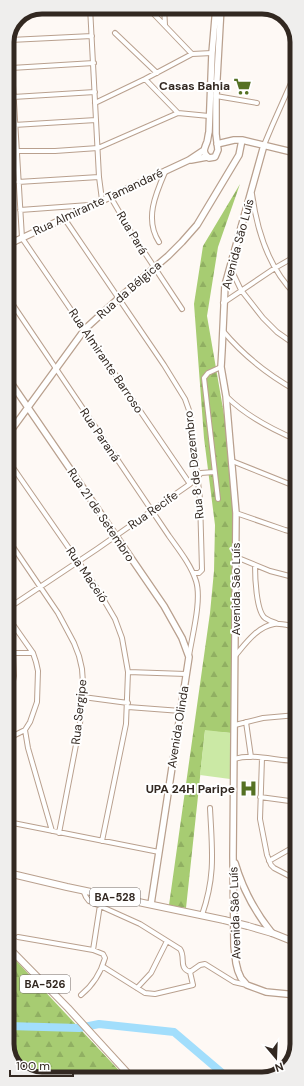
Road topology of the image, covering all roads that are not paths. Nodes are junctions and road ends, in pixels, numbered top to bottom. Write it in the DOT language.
graph roads {
  1 [pos="90,14"];
  2 [pos="154,14"];
  3 [pos="164,14"];
  4 [pos="215,14"];
  5 [pos="221,14"];
  6 [pos="165,25"];
  7 [pos="114,33"];
  8 [pos="92,36"];
  9 [pos="14,40"];
  10 [pos="212,53"];
  11 [pos="192,54"];
  12 [pos="94,63"];
  13 [pos="14,68"];
  14 [pos="157,73"];
  15 [pos="145,79"];
  16 [pos="290,86"];
  17 [pos="95,92"];
  18 [pos="14,94"];
  19 [pos="216,96"];
  20 [pos="95,103"];
  21 [pos="257,103"];
  22 [pos="178,113"];
  23 [pos="14,115"];
  24 [pos="209,116"];
  25 [pos="96,120"];
  26 [pos="14,125"];
  27 [pos="15,133"];
  28 [pos="242,140"];
  29 [pos="217,144"];
  30 [pos="264,145"];
  31 [pos="98,148"];
  32 [pos="204,150"];
  33 [pos="16,151"];
  34 [pos="290,152"];
  35 [pos="207,157"];
  36 [pos="189,160"];
  37 [pos="166,170"];
  38 [pos="99,177"];
  39 [pos="18,182"];
  40 [pos="252,194"];
  41 [pos="110,196"];
  42 [pos="102,200"];
  43 [pos="90,205"];
  44 [pos="247,208"];
  45 [pos="20,210"];
  46 [pos="255,212"];
  47 [pos="64,218"];
  48 [pos="22,238"];
  49 [pos="14,242"];
  50 [pos="159,242"];
  51 [pos="290,259"];
  52 [pos="229,266"];
  53 [pos="154,268"];
  54 [pos="275,268"];
  55 [pos="226,278"];
  56 [pos="237,281"];
  57 [pos="290,288"];
  58 [pos="241,290"];
  59 [pos="119,298"];
  60 [pos="223,303"];
  61 [pos="14,306"];
  62 [pos="182,309"];
  63 [pos="85,329"];
  64 [pos="222,331"];
  65 [pos="290,342"];
  66 [pos="222,367"];
  67 [pos="56,369"];
  68 [pos="14,387"];
  69 [pos="290,388"];
  70 [pos="226,396"];
  71 [pos="28,408"];
  72 [pos="14,427"];
  73 [pos="290,437"];
  74 [pos="232,461"];
  75 [pos="14,469"];
  76 [pos="214,472"];
  77 [pos="197,478"];
  78 [pos="190,484"];
  79 [pos="290,484"];
  80 [pos="218,499"];
  81 [pos="152,511"];
  82 [pos="236,513"];
  83 [pos="290,531"];
  84 [pos="116,536"];
  85 [pos="14,548"];
  86 [pos="236,557"];
  87 [pos="78,562"];
  88 [pos="255,565"];
  89 [pos="193,574"];
  90 [pos="290,576"];
  91 [pos="40,587"];
  92 [pos="14,604"];
  93 [pos="278,624"];
  94 [pos="14,626"];
  95 [pos="290,626"];
  96 [pos="14,653"];
  97 [pos="33,653"];
  98 [pos="235,656"];
  99 [pos="189,657"];
  100 [pos="128,672"];
  101 [pos="186,674"];
  102 [pos="83,697"];
  103 [pos="128,705"];
  104 [pos="181,711"];
  105 [pos="290,716"];
  106 [pos="246,722"];
  107 [pos="235,725"];
  108 [pos="25,730"];
  109 [pos="14,736"];
  110 [pos="251,757"];
  111 [pos="262,758"];
  112 [pos="234,759"];
  113 [pos="290,760"];
  114 [pos="260,797"];
  115 [pos="290,801"];
  116 [pos="210,808"];
  117 [pos="14,823"];
  118 [pos="52,831"];
  119 [pos="59,833"];
  120 [pos="102,841"];
  121 [pos="290,849"];
  122 [pos="159,852"];
  123 [pos="233,856"];
  124 [pos="269,861"];
  125 [pos="14,874"];
  126 [pos="290,876"];
  127 [pos="83,890"];
  128 [pos="151,904"];
  129 [pos="100,906"];
  130 [pos="202,915"];
  131 [pos="272,933"];
  132 [pos="18,938"];
  133 [pos="290,940"];
  134 [pos="166,941"];
  135 [pos="93,950"];
  136 [pos="14,952"];
  137 [pos="102,966"];
  138 [pos="190,972"];
  139 [pos="247,985"];
  140 [pos="137,988"];
  141 [pos="290,994"];
  142 [pos="81,995"];
  143 [pos="127,1072"];
  1 -- 8 [label="street"];
  2 -- 6 [label="street"];
  3 -- 6 [label="street"];
  4 -- 10 [label="main road"];
  5 -- 19 [label="main road"];
  6 -- 11 [label="street"];
  7 -- 14 [label="street"];
  8 -- 9 [label="street"];
  8 -- 12 [label="street"];
  10 -- 11 [label="street"];
  10 -- 24 [label="main road"];
  11 -- 14 [label="street"];
  12 -- 13 [label="street"];
  12 -- 17 [label="street"];
  14 -- 15 [label="street"];
  15 -- 20 [label="street"];
  15 -- 22 [label="street"];
  16 -- 30 [label="street"];
  17 -- 18 [label="street"];
  17 -- 20 [label="street"];
  19 -- 21 [label="street"];
  19 -- 29 [label="main road"];
  20 -- 25 [label="street"];
  22 -- 24 [label="street"];
  22 -- 31 [label="street"];
  23 -- 26 [label="street"];
  24 -- 32 [label="main road"];
  25 -- 26 [label="street"];
  25 -- 31 [label="street"];
  26 -- 27 [label="street"];
  27 -- 33 [label="street"];
  28 -- 29 [label="main road"];
  28 -- 30 [label="main road"];
  28 -- 53 [label="main road, Rua da Bélgica"];
  29 -- 35 [label="main road"];
  30 -- 34 [label="main road"];
  30 -- 40 [label="main road, Avenida São Luís"];
  31 -- 33 [label="street"];
  31 -- 38 [label="street"];
  32 -- 35 [label="main road"];
  32 -- 36 [label="main road, Rua Almirante Tamandaré"];
  33 -- 39 [label="street"];
  35 -- 36 [label="main road, Rua Almirante Tamandaré"];
  36 -- 37 [label="main road, Rua Almirante Tamandaré"];
  37 -- 41 [label="main road, Rua Almirante Tamandaré"];
  37 -- 50 [label="street"];
  38 -- 39 [label="street"];
  38 -- 42 [label="street"];
  39 -- 45 [label="street"];
  40 -- 44 [label="main road, Avenida São Luís"];
  40 -- 46 [label="street"];
  41 -- 42 [label="main road, Rua Almirante Tamandaré"];
  41 -- 53 [label="street, Rua Pará"];
  42 -- 43 [label="main road, Rua Almirante Tamandaré"];
  43 -- 45 [label="street"];
  43 -- 47 [label="main road, Rua Almirante Tamandaré"];
  44 -- 46 [label="street"];
  44 -- 52 [label="main road, Avenida São Luís"];
  45 -- 48 [label="street"];
  46 -- 54 [label="street"];
  47 -- 48 [label="main road, Rua Almirante Tamandaré"];
  47 -- 59 [label="street, Rua 8 de Dezembro"];
  48 -- 49 [label="main road, Rua Almirante Tamandaré"];
  48 -- 63 [label="street, Rua Almirante Barroso"];
  51 -- 54 [label="street"];
  52 -- 55 [label="main road, Avenida São Luís"];
  52 -- 56 [label="street"];
  53 -- 59 [label="main road, Rua da Bélgica"];
  53 -- 62 [label="street, Rua Pará"];
  54 -- 57 [label="street"];
  54 -- 58 [label="street"];
  55 -- 56 [label="street"];
  55 -- 60 [label="main road, Avenida São Luís"];
  56 -- 58 [label="street"];
  58 -- 60 [label="street"];
  58 -- 65 [label="street"];
  59 -- 63 [label="main road, Rua da Bélgica"];
  59 -- 77 [label="street, Rua 8 de Dezembro"];
  60 -- 64 [label="main road, Avenida São Luís"];
  61 -- 67 [label="street, Rua Paraná"];
  63 -- 67 [label="main road, Rua da Bélgica"];
  63 -- 78 [label="street, Rua Almirante Barroso"];
  64 -- 66 [label="main road, Avenida São Luís"];
  64 -- 69 [label="street"];
  66 -- 70 [label="main road, Avenida São Luís"];
  66 -- 76 [label="street"];
  67 -- 71 [label="main road, Rua da Bélgica"];
  67 -- 81 [label="street, Rua Paraná"];
  68 -- 71 [label="main road, Rua 21 de Setembro"];
  70 -- 73 [label="street"];
  70 -- 74 [label="main road, Avenida São Luís"];
  71 -- 72 [label="main road, Rua da Bélgica"];
  71 -- 84 [label="main road, Rua 21 de Setembro"];
  74 -- 79 [label="street"];
  74 -- 82 [label="main road, Avenida São Luís"];
  75 -- 87 [label="street, Rua Maceió"];
  76 -- 77 [label="street"];
  76 -- 80 [label="street"];
  77 -- 78 [label="street, Rua Recife"];
  77 -- 89 [label="street, Rua 8 de Dezembro"];
  78 -- 81 [label="street, Rua Recife"];
  81 -- 84 [label="street, Rua Recife"];
  81 -- 89 [label="street, Rua Paraná"];
  82 -- 83 [label="street"];
  82 -- 86 [label="main road, Avenida São Luís"];
  84 -- 87 [label="street, Rua Recife"];
  84 -- 99 [label="main road, Rua 21 de Setembro"];
  85 -- 91 [label="street, Rua Sergipe"];
  86 -- 88 [label="street"];
  86 -- 98 [label="main road, Avenida São Luís"];
  87 -- 91 [label="street, Rua Recife"];
  87 -- 100 [label="street, Rua Maceió"];
  88 -- 90 [label="street"];
  88 -- 93 [label="street"];
  89 -- 99 [label="street, Avenida Olinda"];
  91 -- 92 [label="street, Rua Recife"];
  91 -- 102 [label="street, Rua Sergipe"];
  93 -- 95 [label="street"];
  93 -- 98 [label="street"];
  94 -- 97 [label="street"];
  96 -- 97 [label="street"];
  97 -- 108 [label="street"];
  98 -- 107 [label="main road, Avenida São Luís"];
  99 -- 101 [label="main road, Avenida Olinda"];
  100 -- 101 [label="street"];
  100 -- 103 [label="street, Rua Maceió"];
  101 -- 104 [label="main road, Avenida Olinda"];
  102 -- 103 [label="street"];
  102 -- 119 [label="street, Rua Sergipe"];
  103 -- 104 [label="street"];
  103 -- 120 [label="street, Rua Maceió"];
  104 -- 122 [label="main road, Avenida Olinda"];
  105 -- 106 [label="street"];
  106 -- 107 [label="street"];
  106 -- 110 [label="street"];
  107 -- 112 [label="main road, Avenida São Luís"];
  108 -- 109 [label="street"];
  108 -- 118 [label="street"];
  110 -- 111 [label="street"];
  110 -- 112 [label="street"];
  111 -- 113 [label="street"];
  111 -- 114 [label="street"];
  112 -- 123 [label="main road, Avenida São Luís"];
  114 -- 115 [label="street"];
  114 -- 124 [label="street"];
  116 -- 130 [label="street"];
  117 -- 118 [label="street"];
  118 -- 119 [label="street"];
  119 -- 120 [label="street"];
  120 -- 122 [label="street"];
  121 -- 124 [label="street"];
  122 -- 128 [label="main road, Avenida Olinda"];
  123 -- 131 [label="main road"];
  123 -- 139 [label="main road, Avenida São Luís"];
  124 -- 126 [label="street"];
  125 -- 127 [label="main road, BA-528"];
  127 -- 128 [label="main road, BA-528"];
  127 -- 129 [label="street"];
  128 -- 130 [label="main road, BA-528"];
  129 -- 134 [label="street"];
  129 -- 135 [label="street"];
  130 -- 131 [label="main road, BA-528, bridge"];
  131 -- 133 [label="main road, BA-528"];
  132 -- 135 [label="street"];
  134 -- 138 [label="street"];
  134 -- 140 [label="street"];
  135 -- 137 [label="street"];
  136 -- 143 [label="main road, BA-526"];
  137 -- 140 [label="street"];
  137 -- 142 [label="street"];
  138 -- 139 [label="street"];
  138 -- 140 [label="street"];
  139 -- 141 [label="main road"];
}
